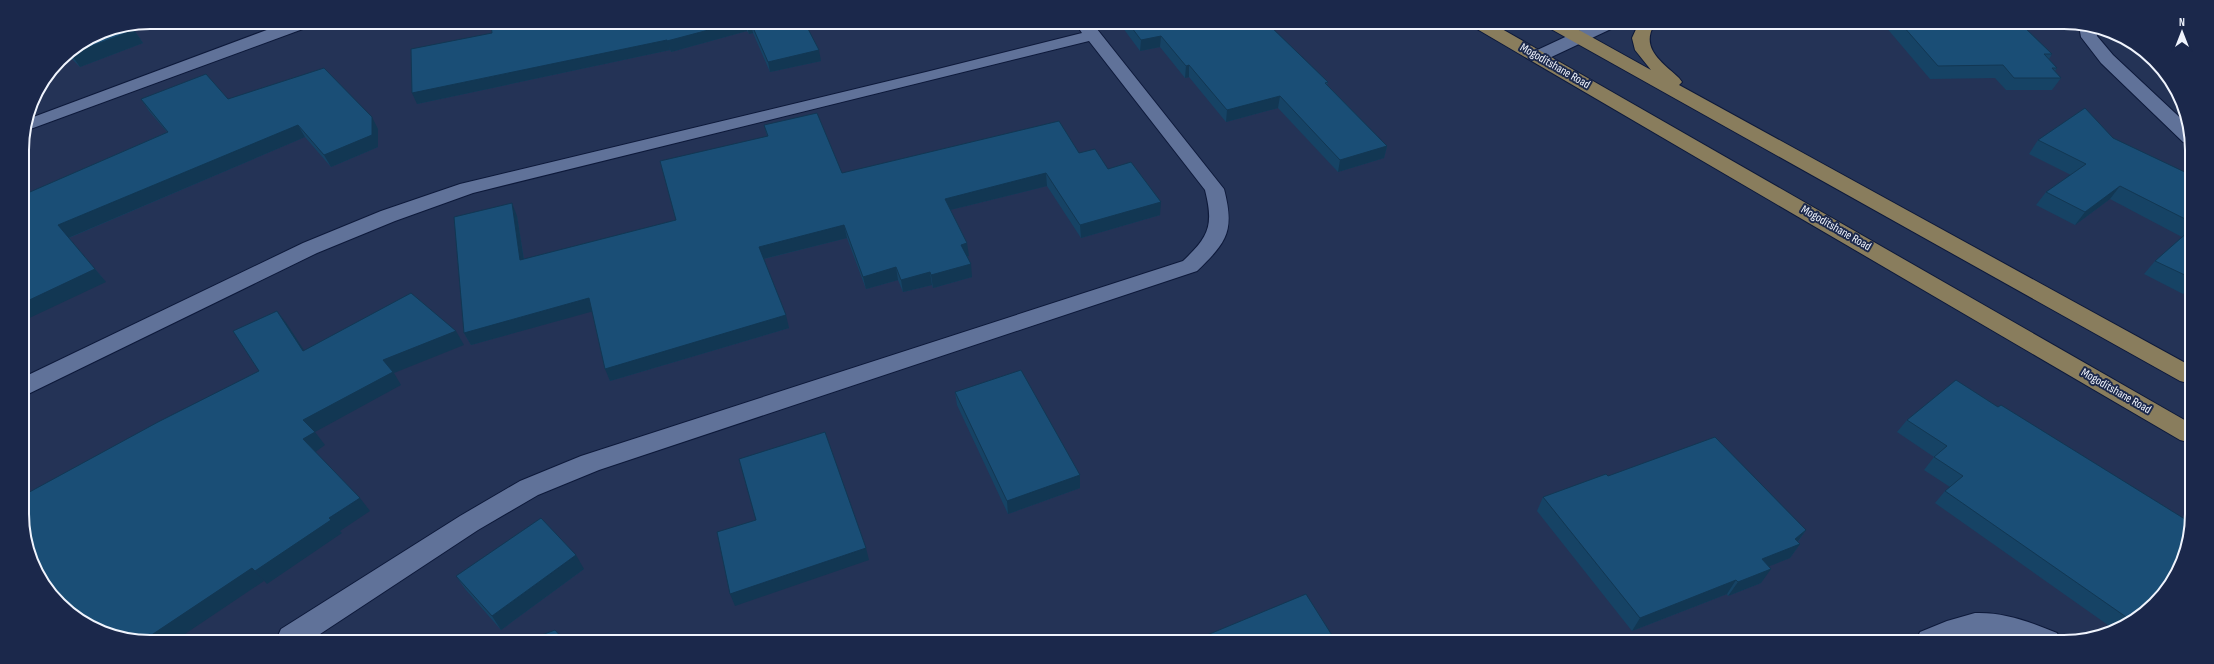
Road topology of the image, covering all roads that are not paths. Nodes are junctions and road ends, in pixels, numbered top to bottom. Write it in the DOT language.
graph roads {
  1 [pos="284,29"];
  2 [pos="1490,29"];
  3 [pos="1564,29"];
  4 [pos="1598,29"];
  5 [pos="1643,29"];
  6 [pos="1089,30"];
  7 [pos="2088,32"];
  8 [pos="1581,38"];
  9 [pos="1539,56"];
  10 [pos="1686,96"];
  11 [pos="32,124"];
  12 [pos="2184,134"];
  13 [pos="2185,373"];
  14 [pos="29,385"];
  15 [pos="2185,430"];
  16 [pos="296,635"];
  17 [pos="1943,635"];
  18 [pos="2032,635"];
  1 -- 11 [label="street"];
  2 -- 9 [label="main road, Mogoditshane Road"];
  3 -- 8 [label="main road"];
  4 -- 8 [label="street"];
  5 -- 10 [label="main road"];
  6 -- 14 [label="street"];
  6 -- 16 [label="street"];
  7 -- 12 [label="street"];
  8 -- 9 [label="street"];
  8 -- 10 [label="main road"];
  9 -- 15 [label="main road, Mogoditshane Road"];
  10 -- 13 [label="main road"];
  17 -- 18 [label="street"];
}
